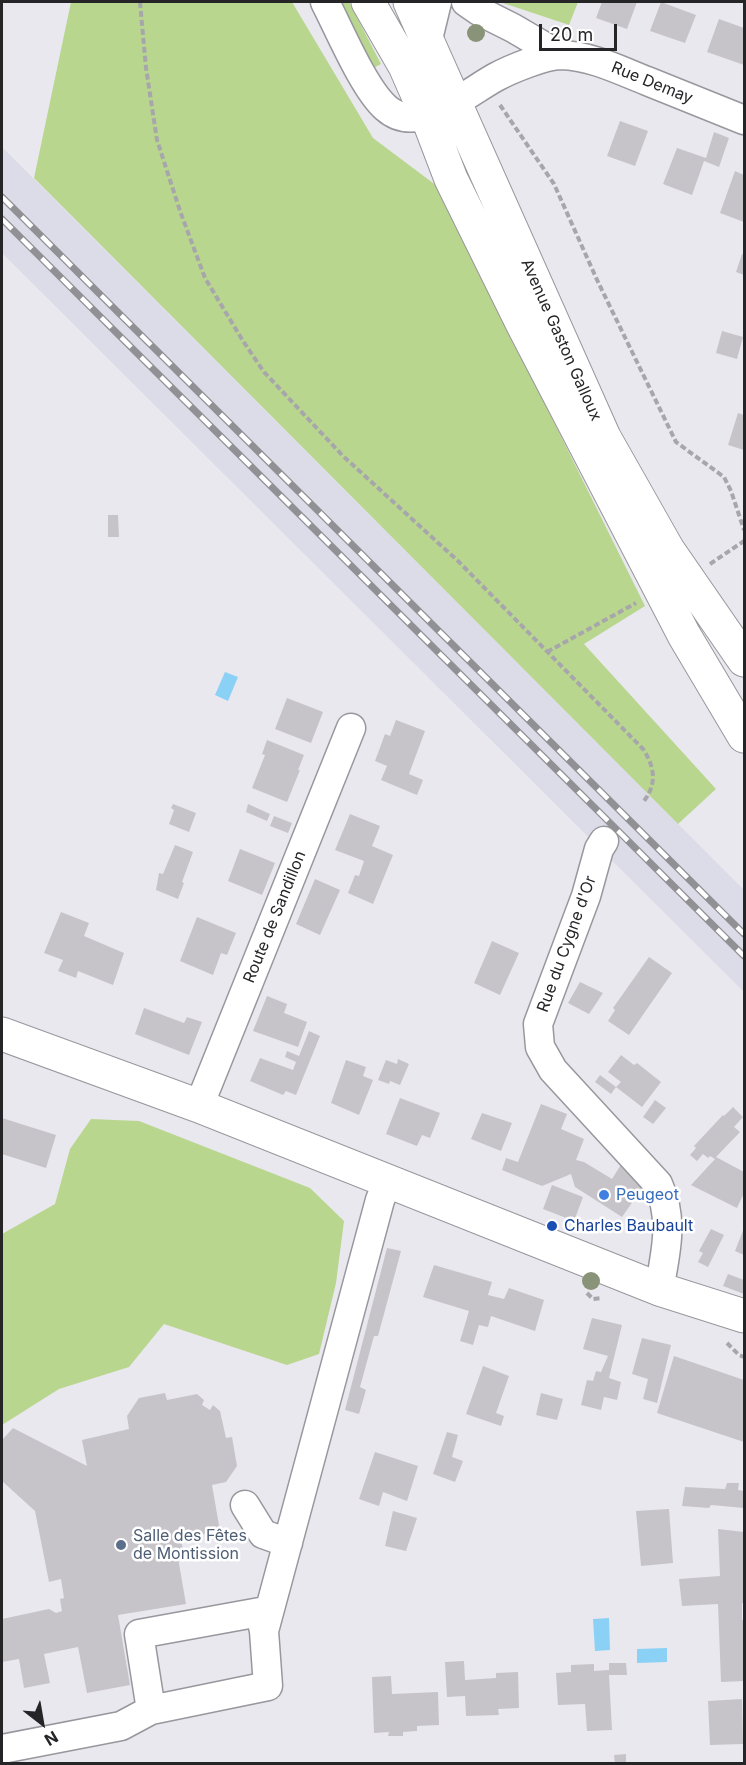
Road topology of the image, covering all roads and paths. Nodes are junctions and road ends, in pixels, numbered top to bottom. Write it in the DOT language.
graph roads {
  1 [pos="140,2"];
  2 [pos="325,2"];
  3 [pos="368,2"];
  4 [pos="410,2"];
  5 [pos="437,2"];
  6 [pos="466,2"];
  7 [pos="428,39"];
  8 [pos="559,55"];
  9 [pos="441,109"];
  10 [pos="506,112"];
  11 [pos="744,120"];
  12 [pos="622,519"];
  13 [pos="744,530"];
  14 [pos="744,541"];
  15 [pos="708,565"];
  16 [pos="642,599"];
  17 [pos="547,652"];
  18 [pos="744,660"];
  19 [pos="744,703"];
  20 [pos="351,729"];
  21 [pos="744,736"];
  22 [pos="644,801"];
  23 [pos="604,841"];
  24 [pos="2,1034"];
  25 [pos="199,1106"];
  26 [pos="388,1182"];
  27 [pos="659,1289"];
  28 [pos="744,1316"];
  29 [pos="744,1334"];
  30 [pos="245,1505"];
  31 [pos="288,1543"];
  32 [pos="264,1631"];
  33 [pos="151,1710"];
  34 [pos="2,1749"];
  1 -- 17 [label="path"];
  2 -- 9 [label="street"];
  3 -- 9 [label="main road, Avenue Gaston Galloux"];
  4 -- 7 [label="main road, Avenue Gaston Galloux"];
  5 -- 7 [label="street"];
  6 -- 8 [label="street"];
  7 -- 9 [label="main road, Avenue Gaston Galloux"];
  8 -- 9 [label="street, Rue Demay"];
  8 -- 11 [label="street, Rue Demay"];
  9 -- 12 [label="main road, Avenue Gaston Galloux"];
  9 -- 18 [label="main road, Avenue Gaston Galloux"];
  10 -- 13 [label="path"];
  12 -- 19 [label="main road"];
  12 -- 21 [label="main road"];
  14 -- 15 [label="path"];
  16 -- 17 [label="path"];
  17 -- 22 [label="path"];
  20 -- 25 [label="street, Route de Sandillon"];
  23 -- 27 [label="street, Rue du Cygne d'Or"];
  24 -- 25 [label="main road"];
  25 -- 26 [label="main road"];
  26 -- 27 [label="main road"];
  26 -- 31 [label="street"];
  27 -- 28 [label="main road"];
  27 -- 29 [label="main road"];
  30 -- 31 [label="street"];
  31 -- 32 [label="street"];
  32 -- 33 [label="street"];
  32 -- 33 [label="street"];
  33 -- 34 [label="street"];
}
